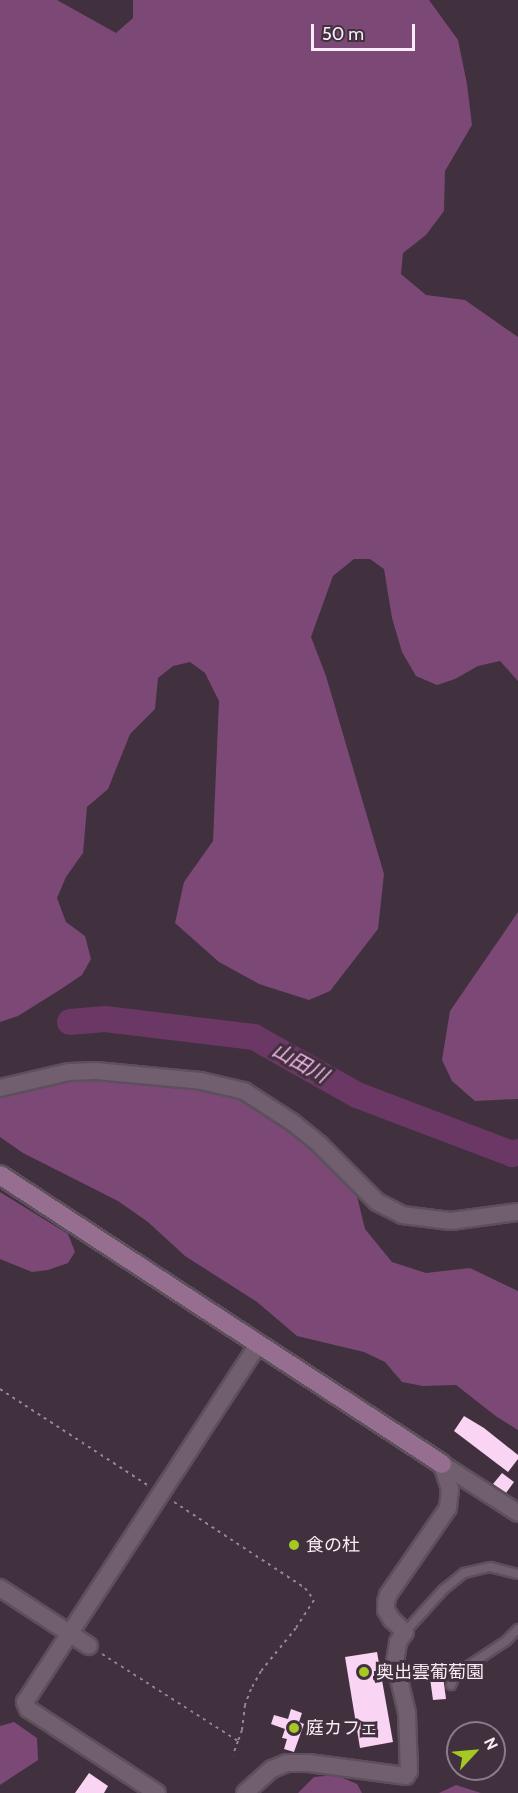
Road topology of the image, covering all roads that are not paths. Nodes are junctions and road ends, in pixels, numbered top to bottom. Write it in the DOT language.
graph roads {
  1 [pos="0,1088"];
  2 [pos="0,1175"];
  3 [pos="518,1212"];
  4 [pos="258,1345"];
  5 [pos="442,1464"];
  6 [pos="518,1513"];
  7 [pos="518,1574"];
  8 [pos="0,1588"];
  9 [pos="518,1629"];
  10 [pos="69,1632"];
  11 [pos="405,1632"];
  12 [pos="90,1646"];
  13 [pos="451,1685"];
  14 [pos="158,1793"];
  15 [pos="246,1793"];
  1 -- 3 [label="street"];
  2 -- 4 [label="street"];
  4 -- 5 [label="street"];
  4 -- 10 [label="street"];
  5 -- 6 [label="street"];
  5 -- 11 [label="street"];
  7 -- 11 [label="lane"];
  8 -- 10 [label="street"];
  9 -- 13 [label="lane"];
  10 -- 12 [label="street"];
  10 -- 14 [label="street"];
  11 -- 15 [label="street"];
}
